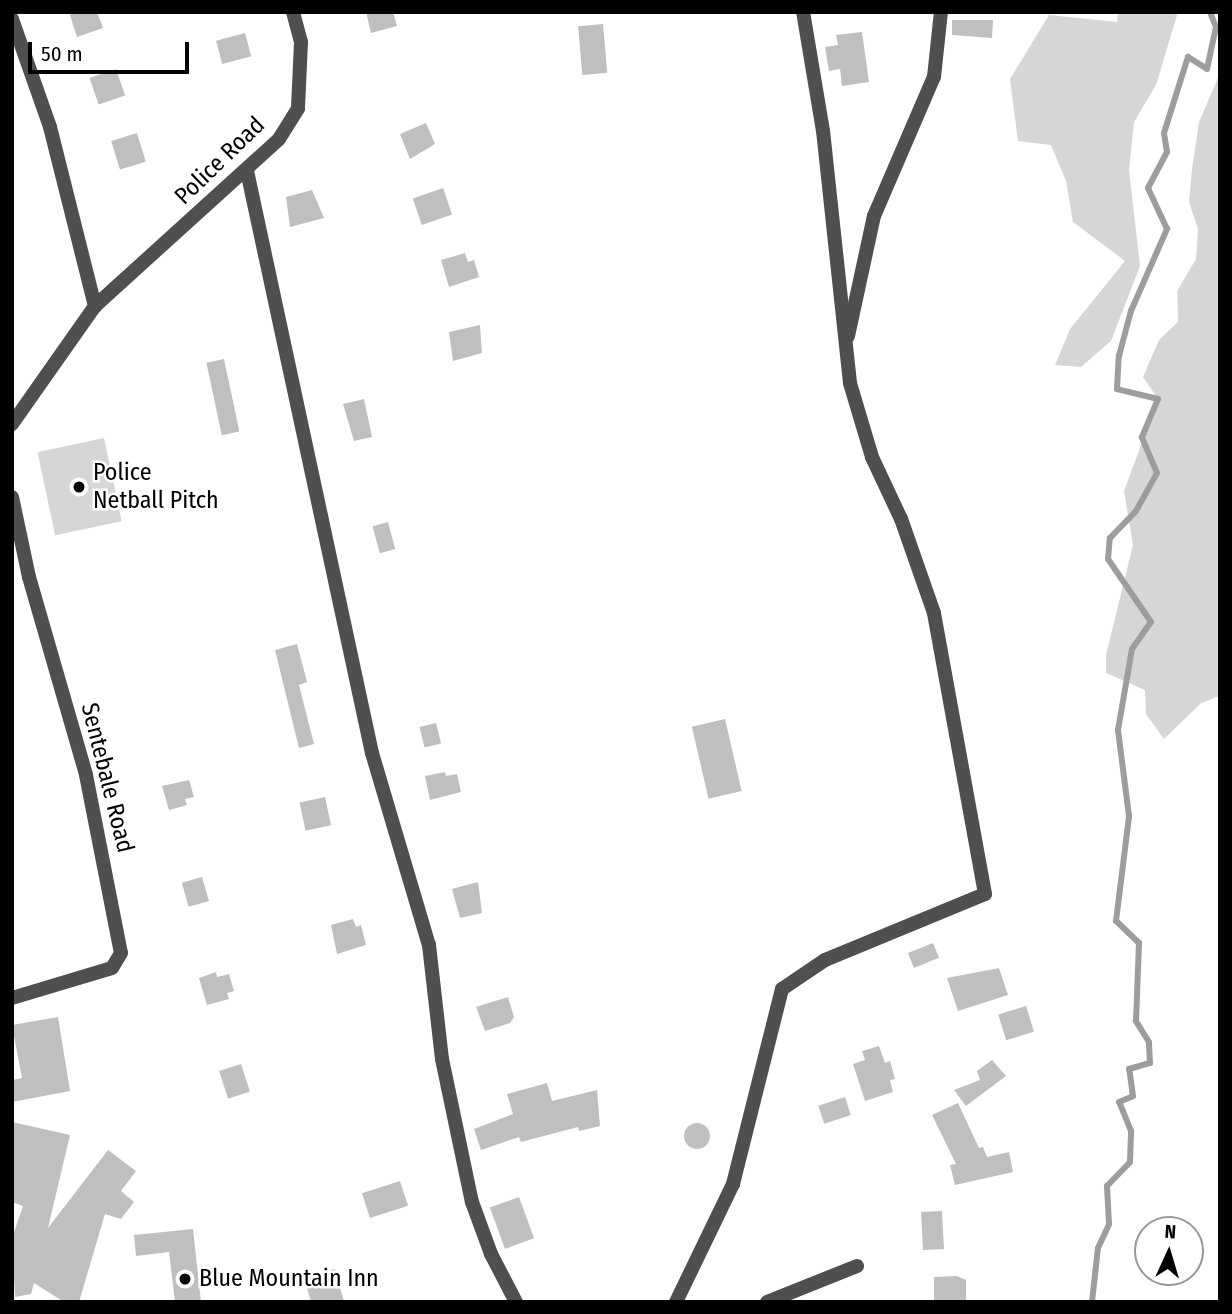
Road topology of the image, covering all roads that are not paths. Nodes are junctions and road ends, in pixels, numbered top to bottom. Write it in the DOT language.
graph roads {
  1 [pos="293,12"];
  2 [pos="803,12"];
  3 [pos="941,12"];
  4 [pos="12,19"];
  5 [pos="247,171"];
  6 [pos="95,306"];
  7 [pos="845,348"];
  8 [pos="12,424"];
  9 [pos="12,497"];
  10 [pos="12,998"];
  11 [pos="857,1266"];
  12 [pos="516,1302"];
  13 [pos="676,1302"];
  14 [pos="767,1302"];
  1 -- 5 [label="street, Police Road"];
  2 -- 7 [label="street"];
  3 -- 7 [label="street"];
  4 -- 6 [label="street"];
  5 -- 6 [label="street, Police Road"];
  5 -- 12 [label="street"];
  6 -- 8 [label="street, Police Road"];
  7 -- 13 [label="street"];
  9 -- 10 [label="street, Sentebale Road"];
  11 -- 14 [label="street"];
}
